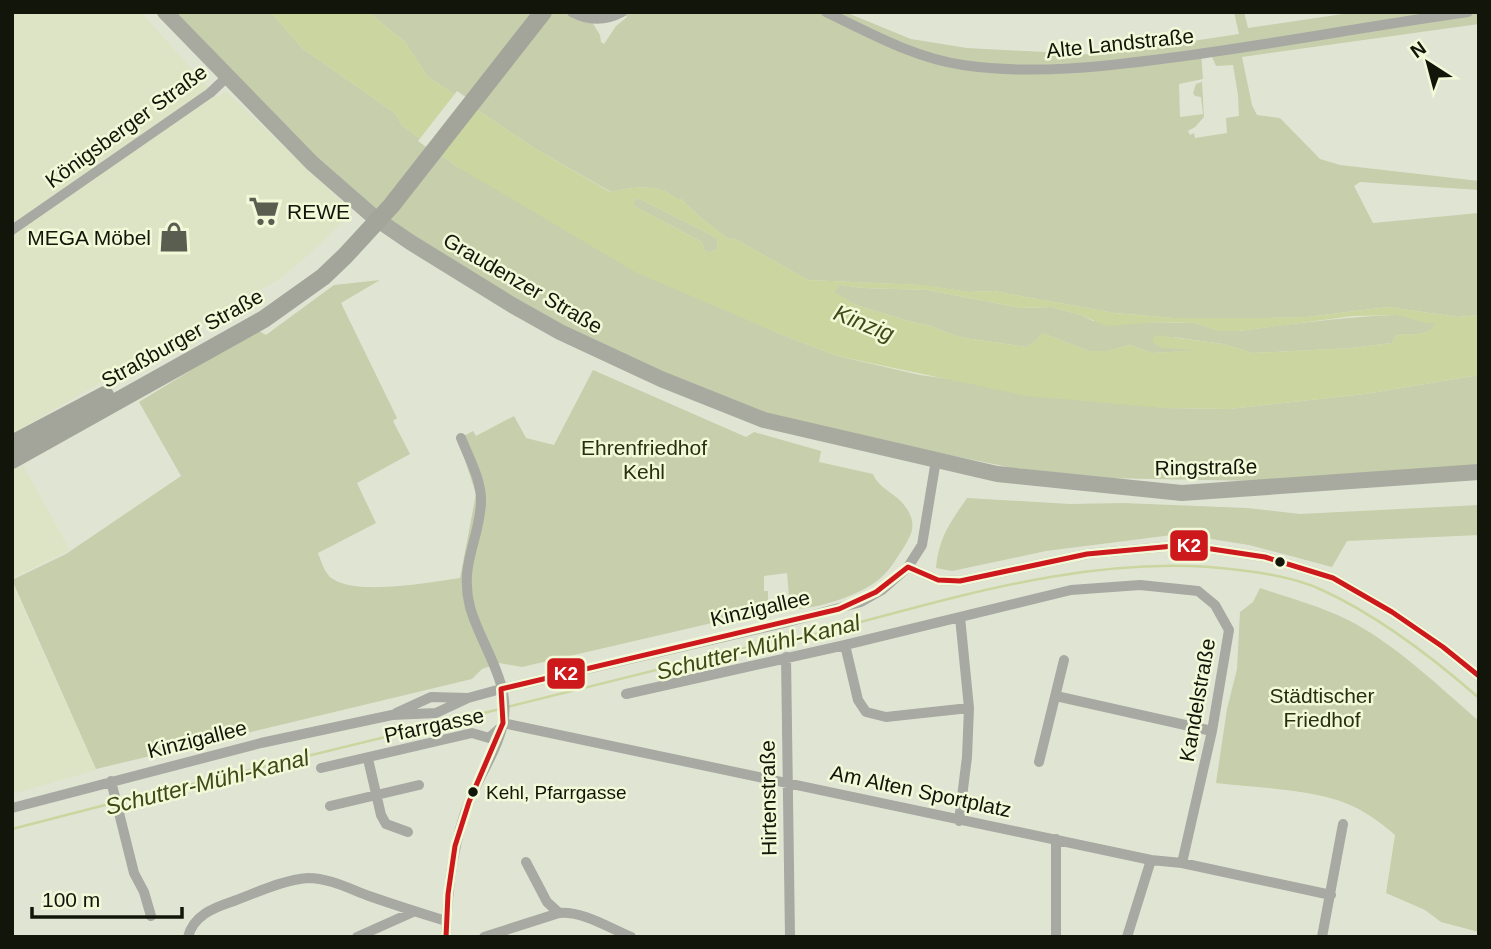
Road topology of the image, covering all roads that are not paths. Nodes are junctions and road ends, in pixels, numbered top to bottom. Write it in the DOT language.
graph roads {
  1 [pos="165,12"];
  2 [pos="572,12"];
  3 [pos="622,12"];
  4 [pos="825,12"];
  5 [pos="1468,12"];
  6 [pos="533,17"];
  7 [pos="227,77"];
  8 [pos="12,230"];
  9 [pos="358,235"];
  10 [pos="461,438"];
  11 [pos="12,444"];
  12 [pos="12,460"];
  13 [pos="936,460"];
  14 [pos="1479,472"];
  15 [pos="908,567"];
  16 [pos="960,617"];
  17 [pos="845,645"];
  18 [pos="786,657"];
  19 [pos="1064,660"];
  20 [pos="1479,676"];
  21 [pos="501,689"];
  22 [pos="626,694"];
  23 [pos="1056,696"];
  24 [pos="468,698"];
  25 [pos="969,708"];
  26 [pos="392,715"];
  27 [pos="503,723"];
  28 [pos="1212,731"];
  29 [pos="368,759"];
  30 [pos="1040,762"];
  31 [pos="321,768"];
  32 [pos="111,780"];
  33 [pos="787,783"];
  34 [pos="419,785"];
  35 [pos="376,795"];
  36 [pos="330,806"];
  37 [pos="12,808"];
  38 [pos="959,821"];
  39 [pos="1343,824"];
  40 [pos="408,832"];
  41 [pos="1056,839"];
  42 [pos="1152,860"];
  43 [pos="526,862"];
  44 [pos="1182,863"];
  45 [pos="1331,895"];
  46 [pos="413,912"];
  47 [pos="559,913"];
  48 [pos="151,915"];
  49 [pos="446,920"];
  50 [pos="188,937"];
  51 [pos="357,937"];
  52 [pos="446,937"];
  53 [pos="484,937"];
  54 [pos="631,937"];
  55 [pos="790,937"];
  56 [pos="1056,937"];
  57 [pos="1126,937"];
  58 [pos="1322,937"];
  1 -- 7 [label="main road, Graudenzer Straße"];
  2 -- 3 [label="street"];
  4 -- 5 [label="street, Alte Landstraße"];
  6 -- 9 [label="highway"];
  7 -- 8 [label="street, Königsberger Straße"];
  7 -- 13 [label="main road, Graudenzer Straße"];
  9 -- 11 [label="highway, Straßburger Straße"];
  9 -- 12 [label="highway, Straßburger Straße"];
  10 -- 21 [label="street"];
  13 -- 14 [label="main road, Ringstraße"];
  13 -- 15 [label="street, Kinzigallee"];
  15 -- 20 [label="street"];
  15 -- 21 [label="street, Kinzigallee"];
  16 -- 17 [label="street, Kandelstraße"];
  16 -- 25 [label="street"];
  16 -- 28 [label="street, Kandelstraße"];
  17 -- 18 [label="street, Kandelstraße"];
  17 -- 25 [label="street"];
  18 -- 22 [label="street, Kandelstraße"];
  18 -- 33 [label="street, Hirtenstraße"];
  19 -- 23 [label="street"];
  21 -- 24 [label="street, Kinzigallee"];
  21 -- 27 [label="street, Pfarrgasse"];
  23 -- 28 [label="street"];
  23 -- 30 [label="street"];
  24 -- 26 [label="street, Kinzigallee"];
  24 -- 26 [label="street, Kinzigallee"];
  25 -- 38 [label="street"];
  26 -- 32 [label="street, Kinzigallee"];
  27 -- 29 [label="street, Pfarrgasse"];
  27 -- 33 [label="street, Am Alten Sportplatz"];
  27 -- 49 [label="street, Pfarrgasse"];
  28 -- 44 [label="street, Kandelstraße"];
  29 -- 31 [label="street, Pfarrgasse"];
  29 -- 35 [label="street, Pfarrgasse"];
  32 -- 37 [label="street, Kinzigallee"];
  32 -- 48 [label="street"];
  33 -- 38 [label="street, Am Alten Sportplatz"];
  33 -- 55 [label="street, Hirtenstraße"];
  34 -- 35 [label="street"];
  35 -- 36 [label="street"];
  35 -- 40 [label="street, Pfarrgasse"];
  38 -- 41 [label="street, Am Alten Sportplatz"];
  39 -- 45 [label="street"];
  41 -- 42 [label="street, Am Alten Sportplatz"];
  41 -- 56 [label="street"];
  42 -- 44 [label="street, Am Alten Sportplatz"];
  42 -- 57 [label="street"];
  43 -- 47 [label="street"];
  44 -- 45 [label="street, Am Alten Sportplatz"];
  45 -- 58 [label="street"];
  46 -- 49 [label="street"];
  46 -- 50 [label="street"];
  46 -- 51 [label="street"];
  47 -- 53 [label="street"];
  47 -- 54 [label="street"];
  49 -- 52 [label="street, Pfarrgasse"];
}
